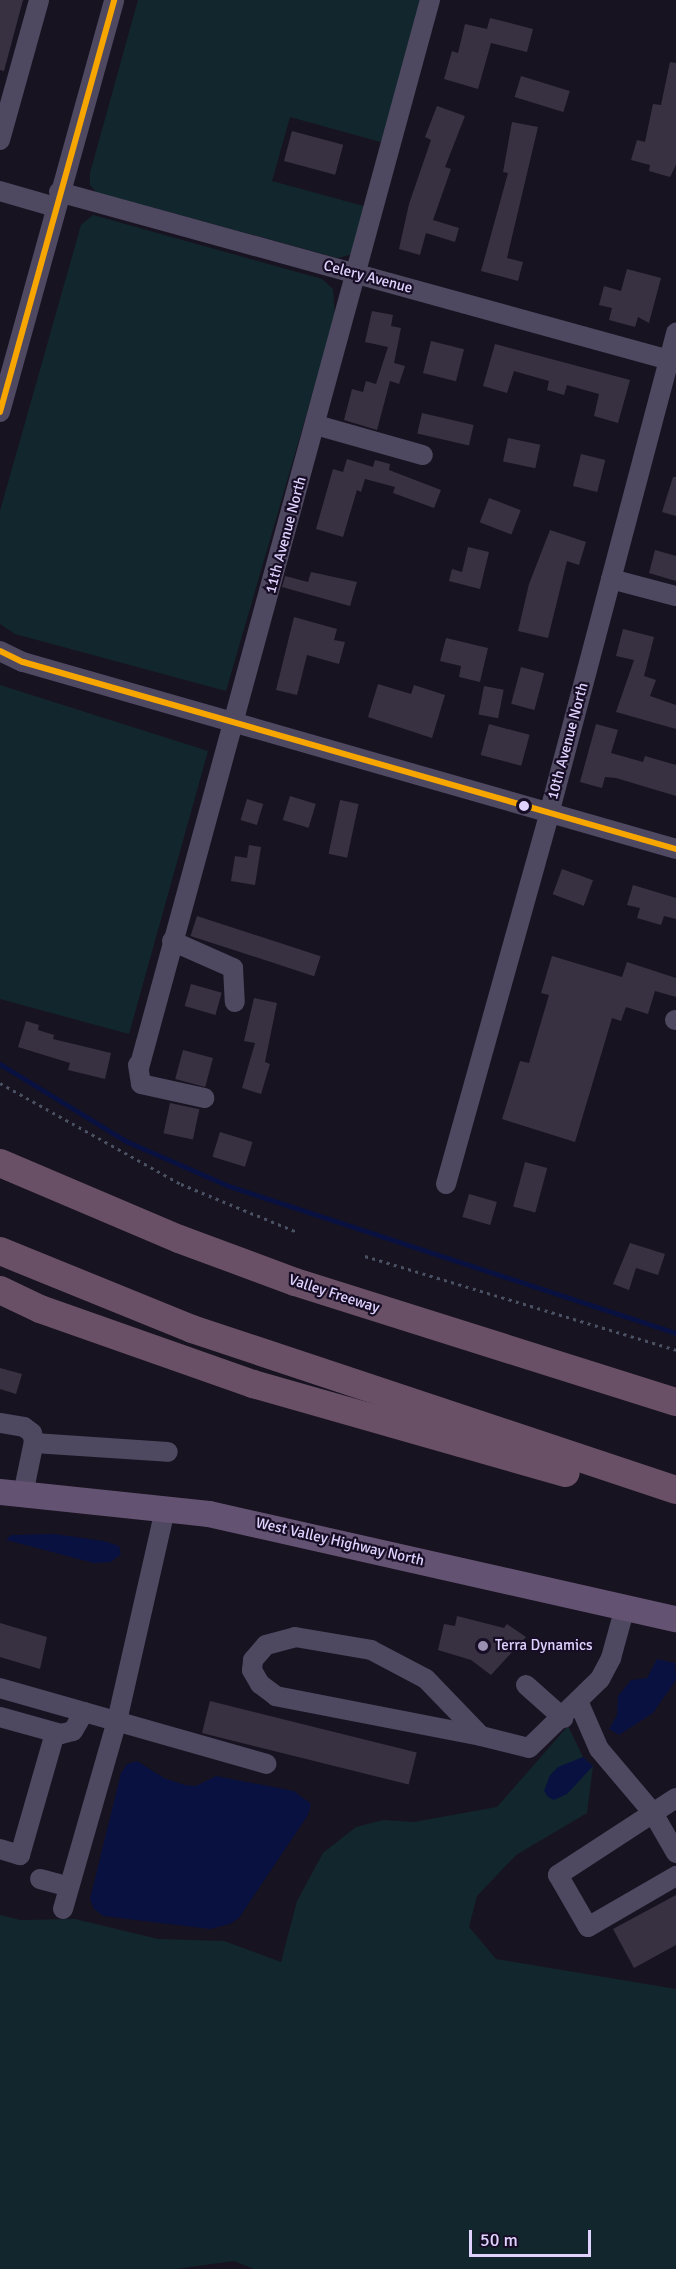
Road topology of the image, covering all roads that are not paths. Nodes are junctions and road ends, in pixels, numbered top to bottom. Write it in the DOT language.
graph roads {
  1 [pos="39,0"];
  2 [pos="114,0"];
  3 [pos="430,0"];
  4 [pos="0,140"];
  5 [pos="0,192"];
  6 [pos="57,200"];
  7 [pos="358,275"];
  8 [pos="676,332"];
  9 [pos="672,361"];
  10 [pos="1,407"];
  11 [pos="316,425"];
  12 [pos="423,455"];
  13 [pos="611,579"];
  14 [pos="676,596"];
  15 [pos="0,651"];
  16 [pos="235,723"];
  17 [pos="549,814"];
  18 [pos="676,849"];
  19 [pos="172,941"];
  20 [pos="235,1002"];
  21 [pos="204,1098"];
  22 [pos="0,1142"];
  23 [pos="0,1163"];
  24 [pos="446,1184"];
  25 [pos="0,1251"];
  26 [pos="295,1282"];
  27 [pos="0,1290"];
  28 [pos="0,1299"];
  29 [pos="40,1309"];
  30 [pos="676,1402"];
  31 [pos="0,1423"];
  32 [pos="34,1443"];
  33 [pos="168,1452"];
  34 [pos="676,1490"];
  35 [pos="11,1493"];
  36 [pos="676,1498"];
  37 [pos="165,1509"];
  38 [pos="625,1607"];
  39 [pos="676,1619"];
  40 [pos="526,1685"];
  41 [pos="0,1688"];
  42 [pos="578,1701"];
  43 [pos="84,1712"];
  44 [pos="0,1717"];
  45 [pos="563,1718"];
  46 [pos="117,1721"];
  47 [pos="55,1733"];
  48 [pos="481,1736"];
  49 [pos="266,1764"];
  50 [pos="676,1798"];
  51 [pos="653,1813"];
  52 [pos="0,1849"];
  53 [pos="676,1853"];
  54 [pos="676,1876"];
  55 [pos="40,1879"];
  56 [pos="69,1887"];
  57 [pos="63,1909"];
  1 -- 4 [label="street"];
  2 -- 6 [label="street"];
  3 -- 7 [label="street, 11th Avenue North"];
  5 -- 6 [label="street, Celery Avenue"];
  6 -- 7 [label="street, Celery Avenue"];
  6 -- 10 [label="street"];
  7 -- 9 [label="street, Celery Avenue"];
  7 -- 11 [label="street, 11th Avenue North"];
  8 -- 9 [label="street, 10th Avenue North"];
  9 -- 13 [label="street, 10th Avenue North"];
  11 -- 12 [label="street"];
  11 -- 16 [label="street, 11th Avenue North"];
  13 -- 14 [label="street"];
  13 -- 17 [label="street, 10th Avenue North"];
  15 -- 16 [label="street"];
  16 -- 17 [label="street"];
  16 -- 19 [label="street, 11th Avenue North"];
  17 -- 18 [label="street"];
  17 -- 24 [label="street, 10th Avenue North"];
  19 -- 20 [label="street"];
  19 -- 21 [label="street, 11th Avenue North"];
  22 -- 26 [label="highway"];
  23 -- 26 [label="highway, Valley Freeway"];
  25 -- 34 [label="highway"];
  26 -- 30 [label="highway, Valley Freeway"];
  27 -- 29 [label="highway"];
  28 -- 29 [label="highway"];
  29 -- 36 [label="highway"];
  31 -- 32 [label="street"];
  32 -- 33 [label="street"];
  32 -- 35 [label="street"];
  35 -- 37 [label="main road, West Valley Highway North"];
  37 -- 38 [label="main road, West Valley Highway North"];
  37 -- 46 [label="street"];
  38 -- 39 [label="main road, West Valley Highway North"];
  38 -- 42 [label="street"];
  40 -- 45 [label="street"];
  41 -- 43 [label="street"];
  42 -- 45 [label="street"];
  42 -- 51 [label="street"];
  43 -- 46 [label="street"];
  43 -- 47 [label="street"];
  44 -- 47 [label="street"];
  45 -- 48 [label="street"];
  46 -- 49 [label="street"];
  46 -- 56 [label="street"];
  47 -- 52 [label="street"];
  48 -- 48 [label="street"];
  50 -- 51 [label="street"];
  51 -- 53 [label="street"];
  51 -- 54 [label="street"];
  55 -- 56 [label="street"];
  56 -- 57 [label="street"];
}
